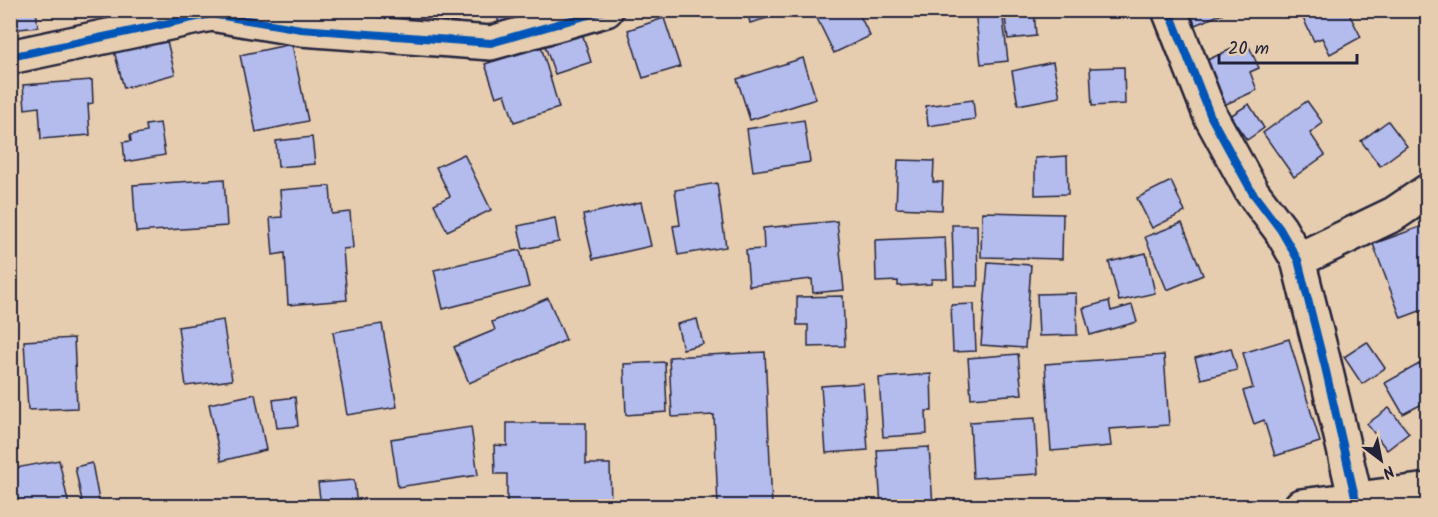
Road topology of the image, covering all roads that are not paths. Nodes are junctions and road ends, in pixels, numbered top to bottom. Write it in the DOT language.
graph roads {
  1 [pos="606,10"];
  2 [pos="1169,10"];
  3 [pos="10,57"];
  4 [pos="1428,191"];
  5 [pos="1298,260"];
  6 [pos="1428,490"];
  7 [pos="1356,501"];
  8 [pos="1301,507"];
  1 -- 3 [label="street"];
  2 -- 5 [label="street"];
  4 -- 5 [label="street"];
  5 -- 7 [label="street"];
  6 -- 7 [label="street"];
  7 -- 8 [label="street"];
}
